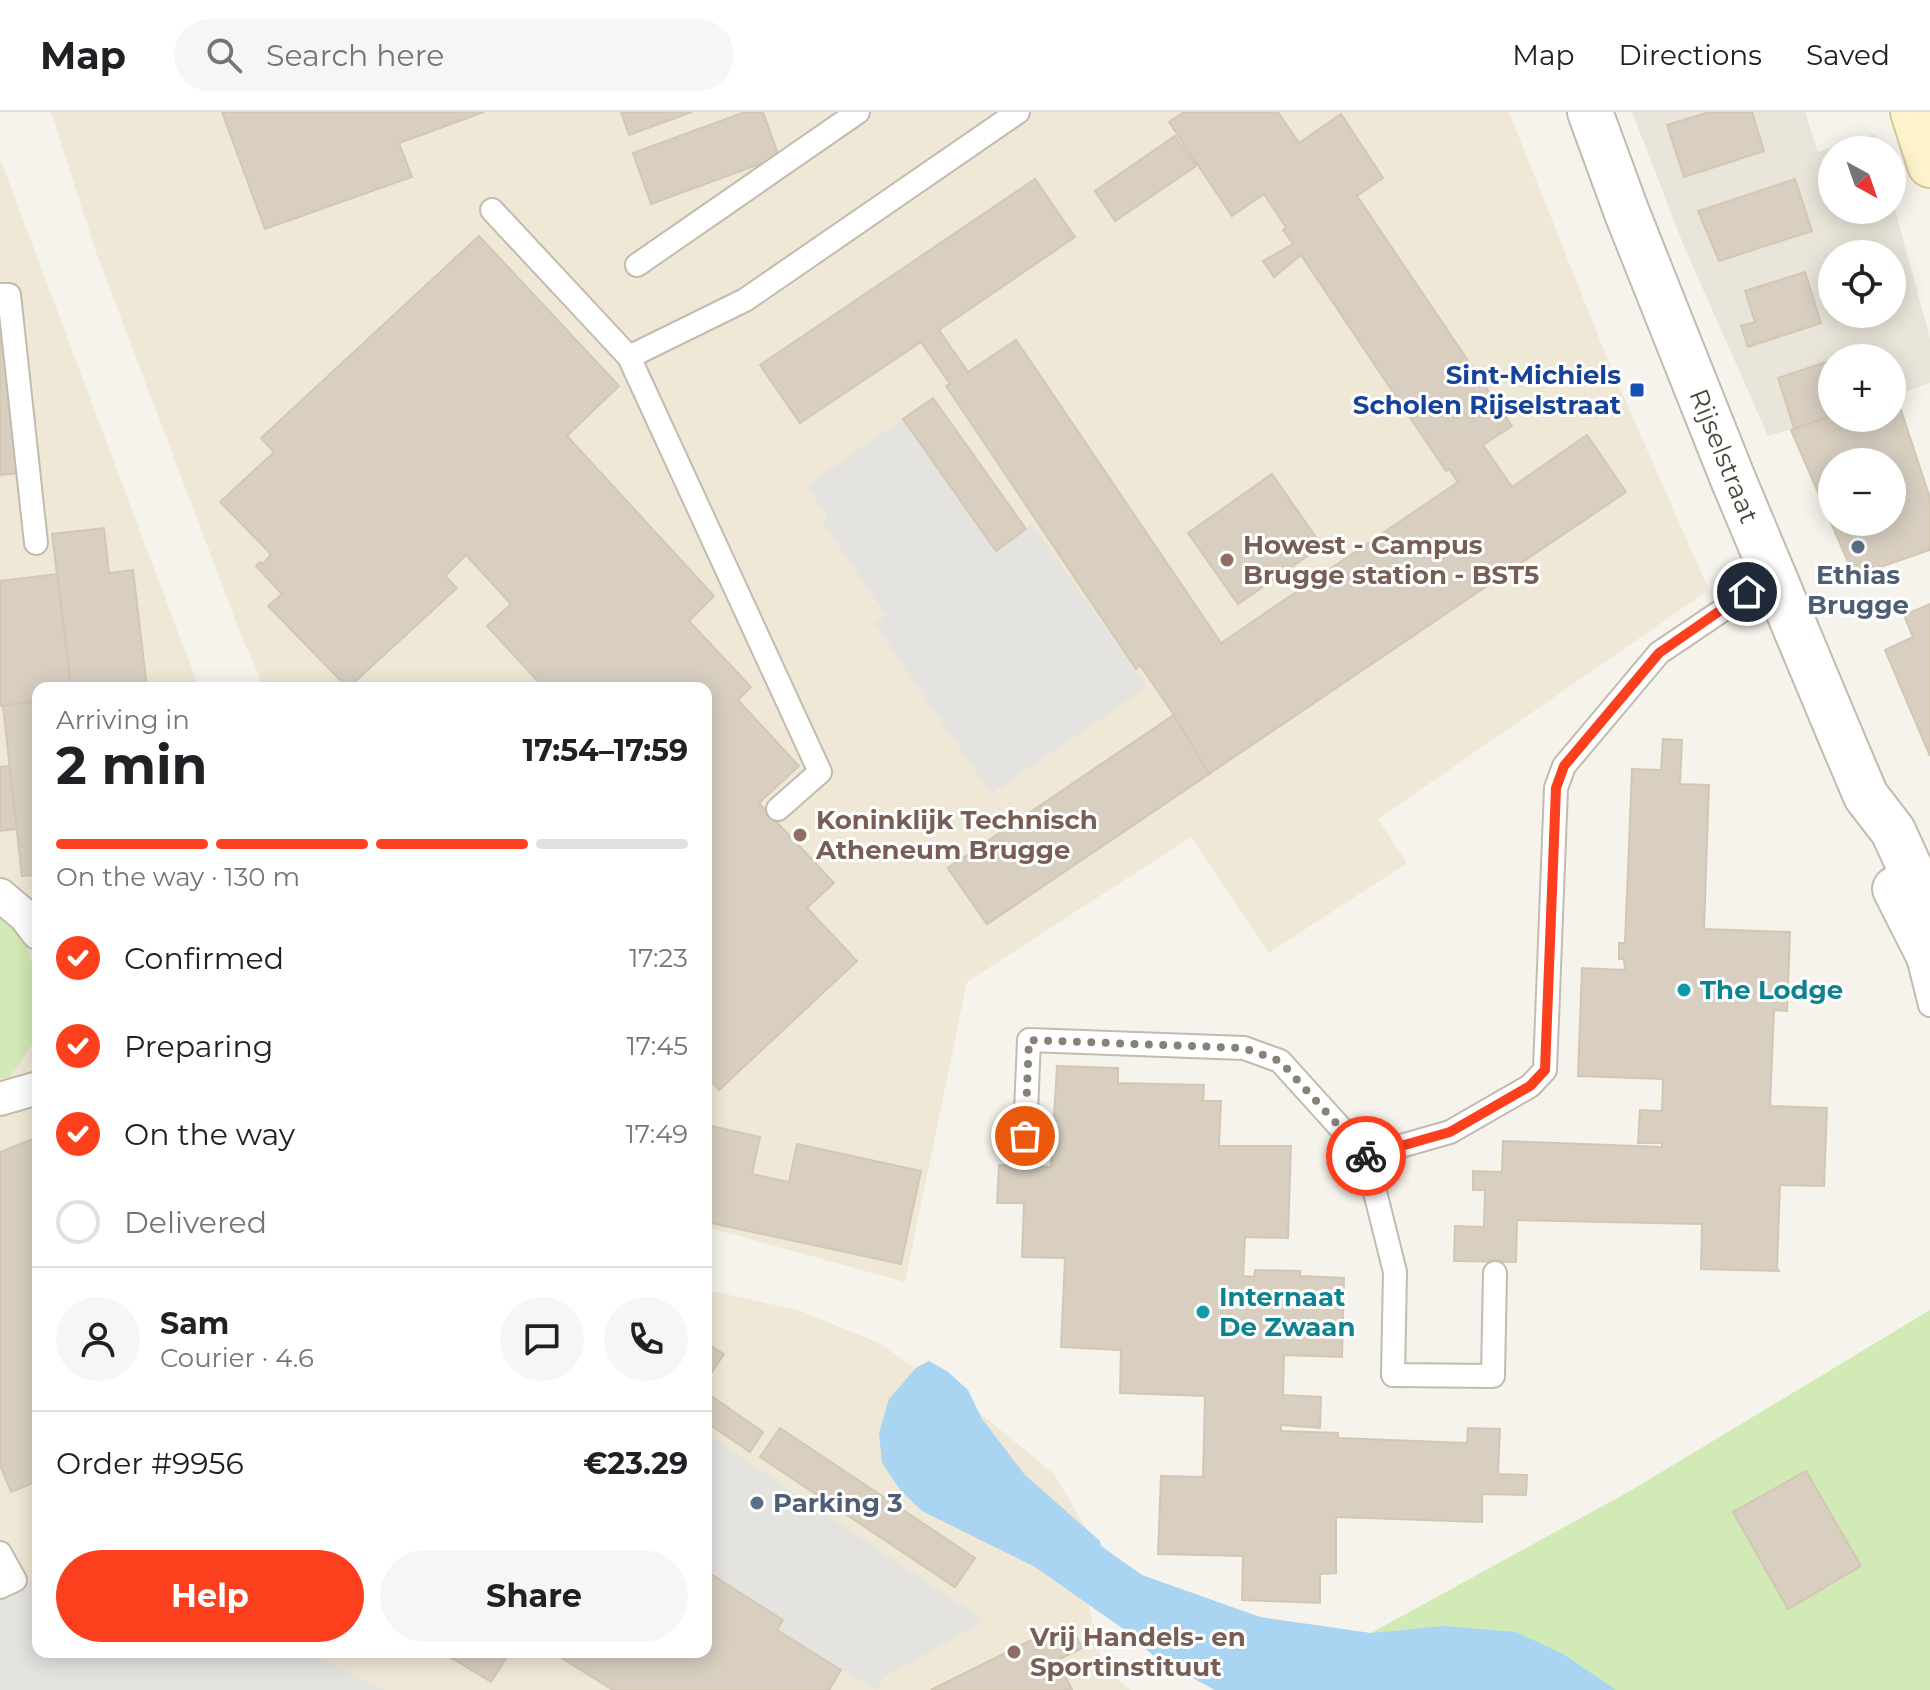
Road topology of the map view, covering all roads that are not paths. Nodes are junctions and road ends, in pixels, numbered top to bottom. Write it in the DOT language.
graph roads {
  1 [pos="858,112"];
  2 [pos="1018,112"];
  3 [pos="1590,112"];
  4 [pos="1913,112"];
  5 [pos="1930,165"];
  6 [pos="492,210"];
  7 [pos="637,265"];
  8 [pos="0,295"];
  9 [pos="629,357"];
  10 [pos="36,543"];
  11 [pos="1773,576"];
  12 [pos="778,809"];
  13 [pos="0,895"];
  14 [pos="32,925"];
  15 [pos="1924,932"];
  16 [pos="1930,1005"];
  17 [pos="32,1090"];
  18 [pos="0,1099"];
  19 [pos="1025,1136"];
  20 [pos="1366,1156"];
  21 [pos="1495,1273"];
  22 [pos="0,1553"];
  23 [pos="7,1583"];
  1 -- 7 [label="lane"];
  2 -- 9 [label="lane"];
  3 -- 11 [label="street, Rijselstraat"];
  4 -- 5 [label="main road"];
  6 -- 9 [label="lane"];
  8 -- 10 [label="lane"];
  9 -- 12 [label="lane"];
  11 -- 15 [label="street, Rijselstraat"];
  11 -- 20 [label="lane"];
  13 -- 14 [label="street"];
  15 -- 16 [label="lane, Rijselstraat"];
  17 -- 18 [label="street"];
  19 -- 20 [label="lane"];
  20 -- 21 [label="lane"];
  22 -- 23 [label="lane"];
}
